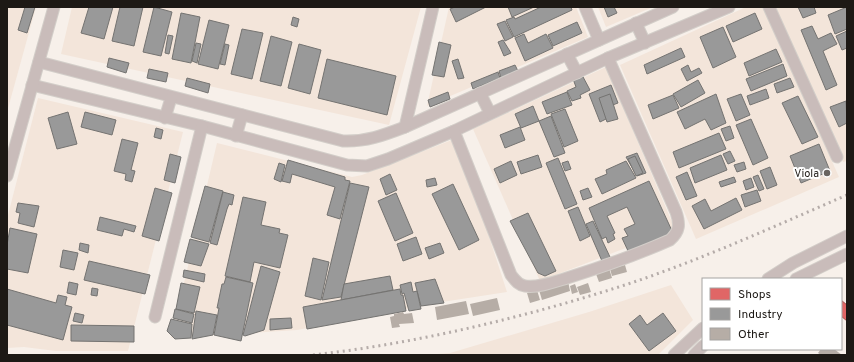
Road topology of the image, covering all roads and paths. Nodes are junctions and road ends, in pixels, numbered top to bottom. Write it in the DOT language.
graph roads {
  1 [pos="54,7"];
  2 [pos="433,7"];
  3 [pos="584,7"];
  4 [pos="674,7"];
  5 [pos="729,7"];
  6 [pos="769,7"];
  7 [pos="636,23"];
  8 [pos="599,40"];
  9 [pos="646,43"];
  10 [pos="568,54"];
  11 [pos="608,58"];
  12 [pos="40,62"];
  13 [pos="576,73"];
  14 [pos="32,85"];
  15 [pos="480,94"];
  16 [pos="171,98"];
  17 [pos="490,113"];
  18 [pos="242,115"];
  19 [pos="165,118"];
  20 [pos="202,126"];
  21 [pos="405,127"];
  22 [pos="454,131"];
  23 [pos="236,136"];
  24 [pos="837,157"];
  25 [pos="7,176"];
  26 [pos="847,236"];
  27 [pos="847,254"];
  28 [pos="770,278"];
  29 [pos="798,278"];
  30 [pos="155,317"];
  31 [pos="702,329"];
  32 [pos="702,347"];
  33 [pos="674,355"];
  34 [pos="694,355"];
  1 -- 12 [label="street"];
  2 -- 21 [label="street"];
  3 -- 8 [label="street"];
  4 -- 7 [label="street"];
  5 -- 9 [label="street"];
  6 -- 24 [label="street"];
  7 -- 8 [label="street"];
  7 -- 9 [label="street"];
  8 -- 10 [label="street"];
  9 -- 11 [label="street"];
  10 -- 13 [label="street"];
  10 -- 15 [label="street"];
  11 -- 13 [label="street"];
  11 -- 22 [label="street"];
  12 -- 14 [label="street"];
  12 -- 16 [label="street"];
  13 -- 17 [label="street"];
  14 -- 19 [label="street"];
  14 -- 25 [label="street"];
  15 -- 17 [label="street"];
  15 -- 21 [label="street"];
  16 -- 18 [label="street"];
  16 -- 19 [label="street"];
  17 -- 22 [label="street"];
  18 -- 21 [label="street"];
  18 -- 23 [label="street"];
  19 -- 20 [label="street"];
  20 -- 23 [label="street"];
  20 -- 30 [label="street"];
  22 -- 23 [label="street"];
  26 -- 28 [label="street"];
  27 -- 29 [label="street"];
  31 -- 33 [label="street"];
  32 -- 34 [label="street"];
}
